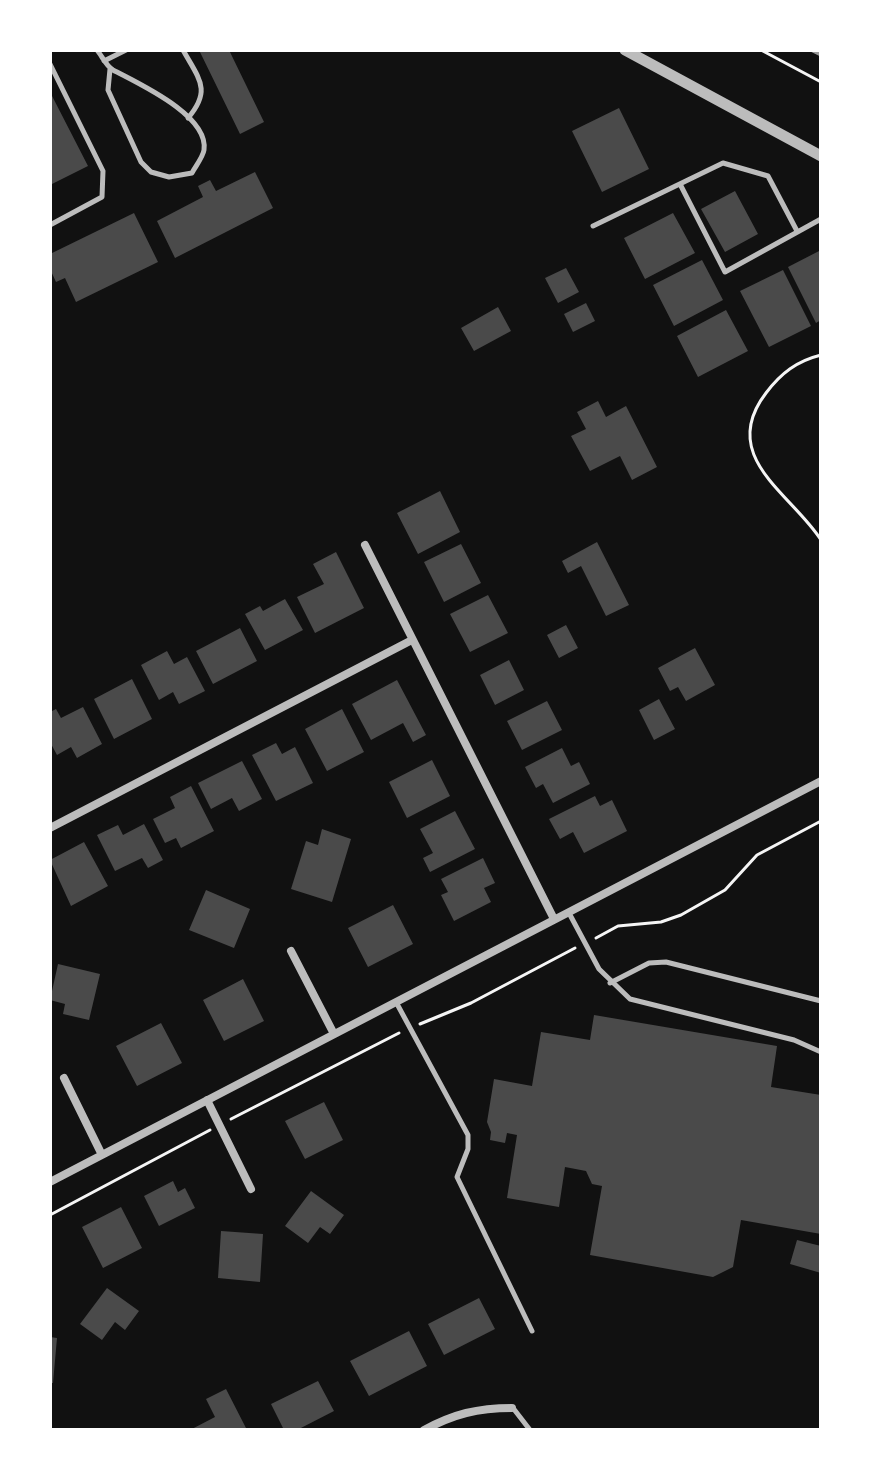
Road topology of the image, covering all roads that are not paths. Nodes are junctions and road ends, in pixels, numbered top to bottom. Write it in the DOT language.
graph roads {
  1 [pos="97,50"];
  2 [pos="126,50"];
  3 [pos="183,50"];
  4 [pos="625,50"];
  5 [pos="104,61"];
  6 [pos="50,64"];
  7 [pos="110,69"];
  8 [pos="188,118"];
  9 [pos="821,156"];
  10 [pos="680,184"];
  11 [pos="821,219"];
  12 [pos="50,225"];
  13 [pos="593,226"];
  14 [pos="797,231"];
  15 [pos="365,545"];
  16 [pos="410,641"];
  17 [pos="821,781"];
  18 [pos="50,828"];
  19 [pos="568,912"];
  20 [pos="554,919"];
  21 [pos="291,951"];
  22 [pos="610,983"];
  23 [pos="821,1001"];
  24 [pos="396,1002"];
  25 [pos="334,1034"];
  26 [pos="821,1052"];
  27 [pos="64,1078"];
  28 [pos="207,1100"];
  29 [pos="102,1155"];
  30 [pos="50,1182"];
  31 [pos="251,1189"];
  32 [pos="532,1331"];
  33 [pos="512,1408"];
  34 [pos="424,1430"];
  35 [pos="530,1430"];
  1 -- 5 [label="lane"];
  2 -- 5 [label="lane"];
  3 -- 8 [label="lane"];
  4 -- 9 [label="street"];
  5 -- 7 [label="lane"];
  6 -- 12 [label="lane"];
  7 -- 8 [label="lane"];
  7 -- 8 [label="lane"];
  10 -- 13 [label="lane"];
  10 -- 14 [label="lane"];
  10 -- 14 [label="lane"];
  11 -- 14 [label="lane"];
  15 -- 16 [label="street"];
  16 -- 18 [label="street"];
  16 -- 20 [label="street"];
  17 -- 19 [label="street"];
  19 -- 20 [label="street"];
  19 -- 22 [label="lane"];
  20 -- 24 [label="street"];
  21 -- 25 [label="street"];
  22 -- 23 [label="lane"];
  22 -- 26 [label="lane"];
  24 -- 25 [label="street"];
  24 -- 32 [label="lane"];
  25 -- 28 [label="street"];
  27 -- 29 [label="street"];
  28 -- 29 [label="street"];
  28 -- 31 [label="street"];
  29 -- 30 [label="street"];
  33 -- 34 [label="street"];
  33 -- 35 [label="lane"];
}
